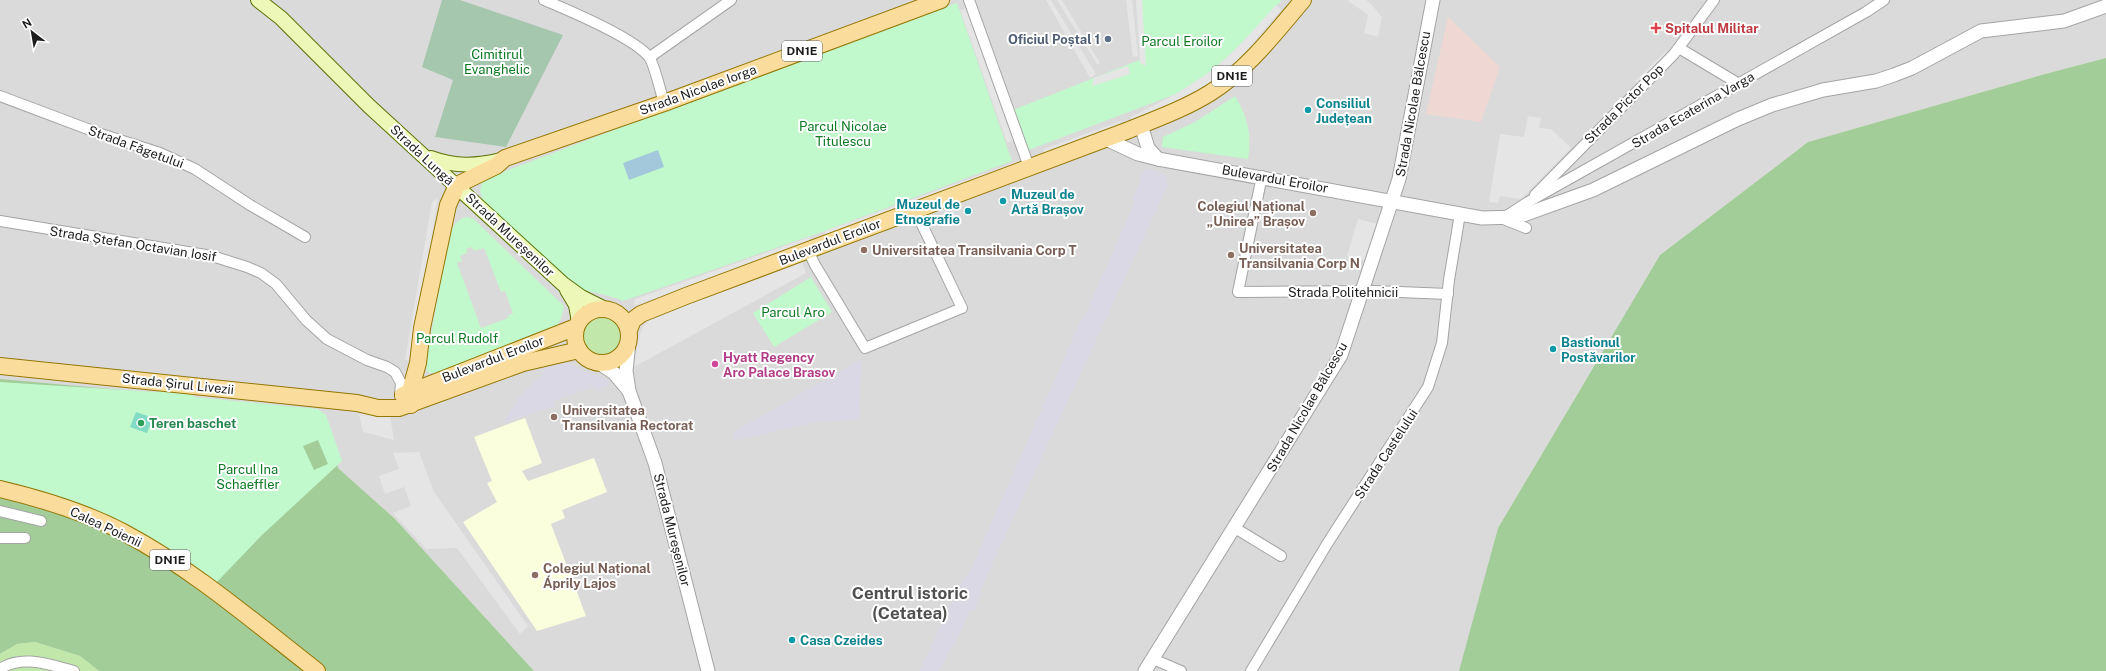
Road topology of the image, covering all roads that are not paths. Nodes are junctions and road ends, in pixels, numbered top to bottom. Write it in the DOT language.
graph roads {
  1 [pos="258,0"];
  2 [pos="544,0"];
  3 [pos="731,0"];
  4 [pos="941,0"];
  5 [pos="969,0"];
  6 [pos="1303,0"];
  7 [pos="1433,0"];
  8 [pos="1714,0"];
  9 [pos="1884,0"];
  10 [pos="2106,6"];
  11 [pos="1679,48"];
  12 [pos="650,57"];
  13 [pos="1739,84"];
  14 [pos="0,96"];
  15 [pos="664,103"];
  16 [pos="1142,125"];
  17 [pos="1106,138"];
  18 [pos="425,156"];
  19 [pos="505,158"];
  20 [pos="1158,159"];
  21 [pos="1029,166"];
  22 [pos="1262,176"];
  23 [pos="457,185"];
  24 [pos="1392,200"];
  25 [pos="1528,202"];
  26 [pos="915,210"];
  27 [pos="1460,214"];
  28 [pos="1501,218"];
  29 [pos="0,221"];
  30 [pos="1526,228"];
  31 [pos="306,238"];
  32 [pos="808,250"];
  33 [pos="563,284"];
  34 [pos="1363,291"];
  35 [pos="1448,294"];
  36 [pos="606,309"];
  37 [pos="577,324"];
  38 [pos="629,336"];
  39 [pos="579,350"];
  40 [pos="418,363"];
  41 [pos="600,363"];
  42 [pos="0,366"];
  43 [pos="432,389"];
  44 [pos="628,391"];
  45 [pos="407,397"];
  46 [pos="0,489"];
  47 [pos="0,512"];
  48 [pos="41,521"];
  49 [pos="1235,528"];
  50 [pos="0,538"];
  51 [pos="25,538"];
  52 [pos="1281,556"];
  53 [pos="1153,659"];
  54 [pos="0,669"];
  55 [pos="74,671"];
  56 [pos="317,671"];
  57 [pos="708,671"];
  58 [pos="1146,671"];
  59 [pos="1181,671"];
  60 [pos="1251,671"];
  1 -- 18 [label="main road, Strada Lungă"];
  2 -- 12 [label="street"];
  3 -- 12 [label="street"];
  4 -- 15 [label="main road, Strada Nicolae Iorga / DN1E"];
  5 -- 21 [label="street"];
  6 -- 16 [label="main road, Bulevardul Eroilor / DN1E"];
  7 -- 24 [label="street, Strada Nicolae Bălcescu"];
  8 -- 11 [label="street, Strada Pictor Pop"];
  9 -- 13 [label="street, Strada Ecaterina Varga"];
  10 -- 28 [label="street, Bulevardul Eroilor"];
  11 -- 13 [label="street"];
  11 -- 25 [label="street, Strada Pictor Pop"];
  12 -- 15 [label="street"];
  13 -- 25 [label="street, Strada Ecaterina Varga"];
  14 -- 31 [label="street, Strada Făgetului"];
  15 -- 19 [label="main road, Strada Nicolae Iorga / DN1E"];
  16 -- 17 [label="main road, Bulevardul Eroilor / DN1E"];
  16 -- 20 [label="street"];
  17 -- 20 [label="street, Bulevardul Eroilor"];
  17 -- 21 [label="main road, Bulevardul Eroilor / DN1E"];
  18 -- 19 [label="main road"];
  18 -- 23 [label="main road, Strada Lungă"];
  19 -- 23 [label="main road, Strada Nicolae Iorga / DN1E"];
  20 -- 22 [label="street, Bulevardul Eroilor"];
  21 -- 26 [label="main road, Bulevardul Eroilor / DN1E"];
  22 -- 24 [label="street, Bulevardul Eroilor"];
  22 -- 34 [label="street, Strada Politehnicii"];
  23 -- 33 [label="main road, Strada Mureșenilor"];
  23 -- 40 [label="main road, Strada Lungă"];
  24 -- 27 [label="street, Bulevardul Eroilor"];
  24 -- 34 [label="street, Strada Nicolae Bălcescu"];
  25 -- 28 [label="street, Strada Ecaterina Varga"];
  26 -- 32 [label="main road, Bulevardul Eroilor / DN1E"];
  26 -- 32 [label="street"];
  27 -- 28 [label="street, Bulevardul Eroilor"];
  27 -- 35 [label="street, Strada Castelului"];
  28 -- 30 [label="street"];
  29 -- 45 [label="street, Strada Ștefan Octavian Iosif"];
  32 -- 38 [label="main road, Bulevardul Eroilor / DN1E"];
  33 -- 36 [label="main road, Strada Mureșenilor"];
  33 -- 37 [label="main road, Strada Mureșenilor"];
  34 -- 35 [label="street, Strada Politehnicii"];
  34 -- 49 [label="street, Strada Nicolae Bălcescu"];
  35 -- 60 [label="street, Strada Castelului"];
  36 -- 37 [label="main road"];
  36 -- 38 [label="main road"];
  37 -- 39 [label="main road"];
  37 -- 43 [label="main road, Bulevardul Eroilor"];
  38 -- 41 [label="main road, DN1E"];
  38 -- 44 [label="street, Strada Mureșenilor"];
  39 -- 41 [label="main road"];
  39 -- 43 [label="main road, Bulevardul Eroilor"];
  40 -- 43 [label="main road"];
  40 -- 45 [label="main road, Strada Lungă"];
  41 -- 44 [label="street, Strada Mureșenilor"];
  42 -- 45 [label="main road, Strada Șirul Livezii"];
  43 -- 45 [label="main road, Bulevardul Eroilor"];
  44 -- 57 [label="street, Strada Mureșenilor"];
  46 -- 56 [label="main road, Calea Poienii / DN1E"];
  47 -- 48 [label="street"];
  49 -- 52 [label="street"];
  49 -- 53 [label="street, Strada Nicolae Bălcescu"];
  50 -- 51 [label="street"];
  53 -- 58 [label="street, Strada Nicolae Bălcescu"];
  53 -- 59 [label="street"];
  54 -- 55 [label="street"];
}
